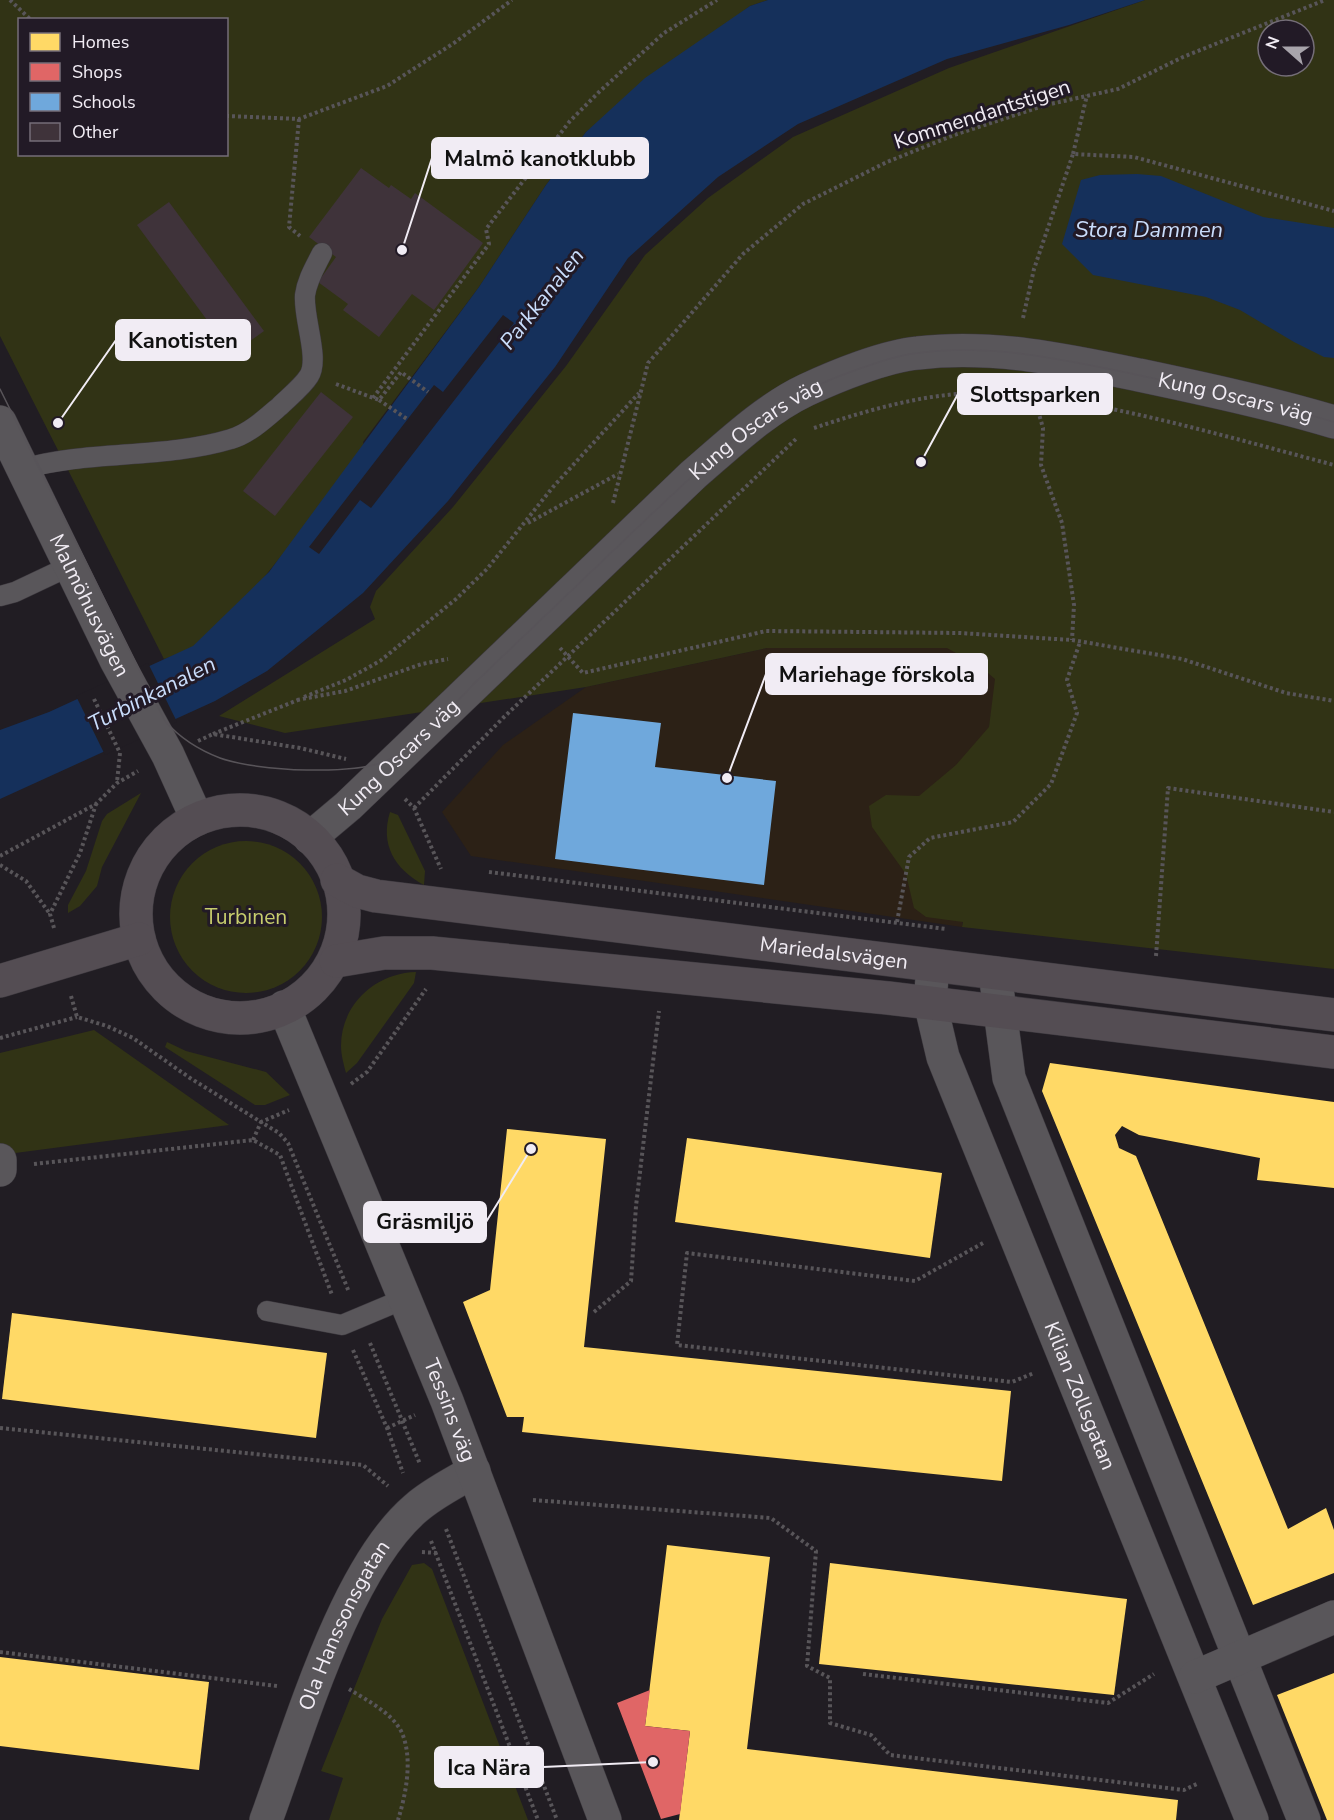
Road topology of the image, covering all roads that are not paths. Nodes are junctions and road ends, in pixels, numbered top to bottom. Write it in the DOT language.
graph roads {
  1 [pos="322,253"];
  2 [pos="0,422"];
  3 [pos="1334,422"];
  4 [pos="22,469"];
  5 [pos="70,566"];
  6 [pos="0,596"];
  7 [pos="196,819"];
  8 [pos="310,838"];
  9 [pos="337,880"];
  10 [pos="139,939"];
  11 [pos="336,961"];
  12 [pos="933,966"];
  13 [pos="995,973"];
  14 [pos="0,981"];
  15 [pos="930,1002"];
  16 [pos="284,1006"];
  17 [pos="999,1011"];
  18 [pos="1334,1015"];
  19 [pos="1334,1052"];
  20 [pos="404,1299"];
  21 [pos="267,1311"];
  22 [pos="474,1472"];
  23 [pos="1334,1617"];
  24 [pos="1241,1658"];
  25 [pos="1191,1666"];
  26 [pos="266,1820"];
  27 [pos="605,1820"];
  28 [pos="1252,1820"];
  29 [pos="1304,1820"];
  1 -- 4 [label="lane"];
  2 -- 4 [label="street, Malmöhusvägen"];
  3 -- 8 [label="street, Kung Oscars väg"];
  4 -- 5 [label="street, Malmöhusvägen"];
  5 -- 6 [label="lane"];
  5 -- 7 [label="street, Malmöhusvägen"];
  7 -- 8 [label="main road"];
  7 -- 10 [label="main road"];
  8 -- 9 [label="main road"];
  9 -- 11 [label="main road"];
  9 -- 12 [label="main road, Mariedalsvägen"];
  10 -- 14 [label="main road"];
  10 -- 16 [label="main road"];
  11 -- 15 [label="main road, Mariedalsvägen"];
  11 -- 16 [label="main road"];
  12 -- 13 [label="main road, Mariedalsvägen"];
  12 -- 15 [label="street, Kilian Zollsgatan"];
  13 -- 17 [label="street"];
  13 -- 18 [label="main road, Mariedalsvägen"];
  15 -- 17 [label="main road, Mariedalsvägen"];
  15 -- 25 [label="street, Kilian Zollsgatan"];
  16 -- 20 [label="street, Tessins väg"];
  17 -- 19 [label="main road, Mariedalsvägen"];
  17 -- 24 [label="street"];
  20 -- 21 [label="lane"];
  20 -- 22 [label="street, Tessins väg"];
  22 -- 26 [label="street, Ola Hanssonsgatan"];
  22 -- 27 [label="street, Tessins väg"];
  23 -- 24 [label="street"];
  24 -- 25 [label="street"];
  24 -- 29 [label="street"];
  25 -- 28 [label="street, Kilian Zollsgatan"];
}
